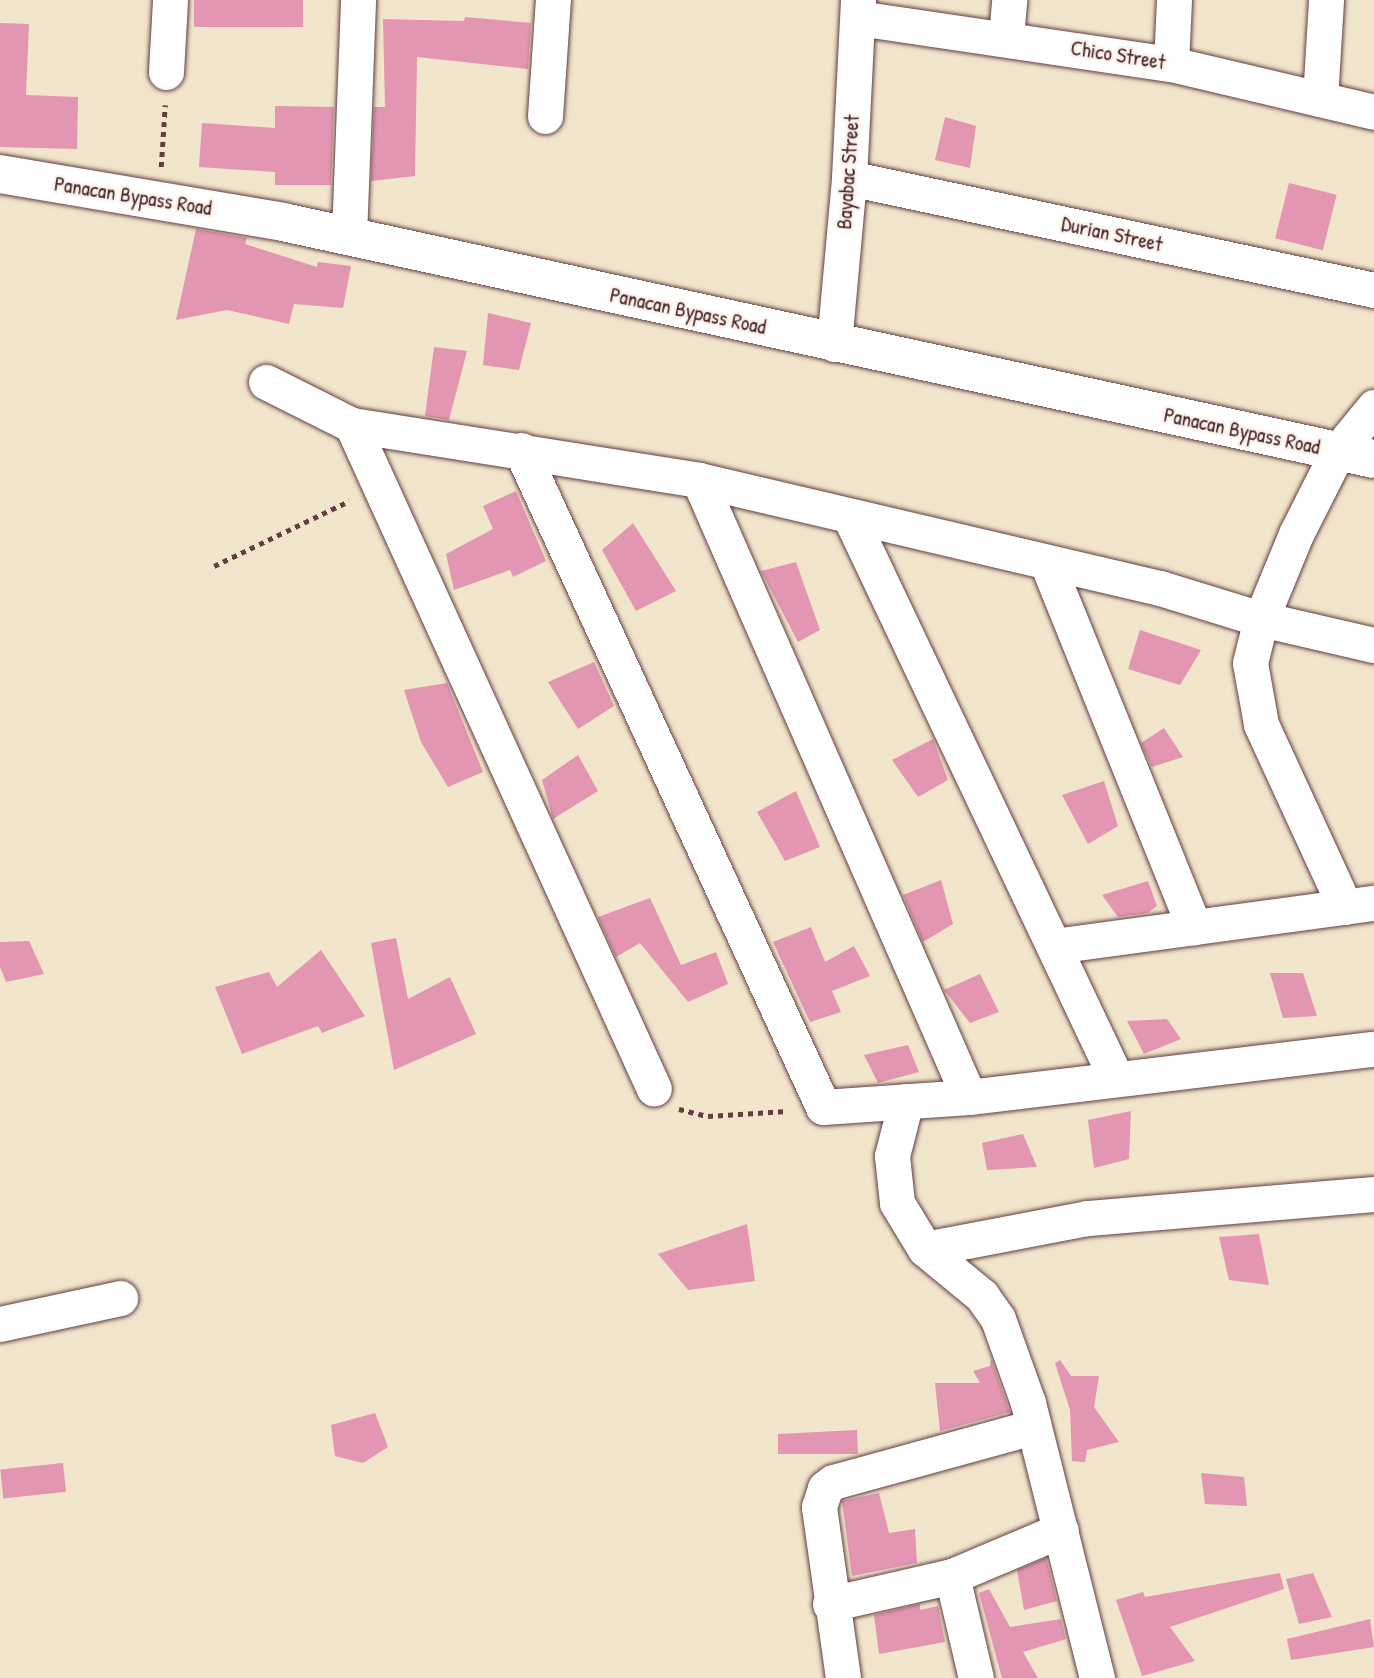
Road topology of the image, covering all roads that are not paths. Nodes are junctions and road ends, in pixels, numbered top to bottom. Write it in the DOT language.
graph roads {
  1 [pos="170,0"];
  2 [pos="358,0"];
  3 [pos="553,0"];
  4 [pos="1009,0"];
  5 [pos="1174,0"];
  6 [pos="1326,0"];
  7 [pos="858,9"];
  8 [pos="1006,37"];
  9 [pos="1171,64"];
  10 [pos="166,72"];
  11 [pos="1320,99"];
  12 [pos="1374,112"];
  13 [pos="545,116"];
  14 [pos="0,174"];
  15 [pos="849,178"];
  16 [pos="349,236"];
  17 [pos="1374,290"];
  18 [pos="834,344"];
  19 [pos="266,382"];
  20 [pos="1374,407"];
  21 [pos="352,425"];
  22 [pos="521,450"];
  23 [pos="1356,455"];
  24 [pos="699,480"];
  25 [pos="851,519"];
  26 [pos="1047,563"];
  27 [pos="1261,619"];
  28 [pos="1374,645"];
  29 [pos="1359,905"];
  30 [pos="1194,927"];
  31 [pos="1054,946"];
  32 [pos="1374,1049"];
  33 [pos="1115,1076"];
  34 [pos="654,1089"];
  35 [pos="969,1097"];
  36 [pos="906,1101"];
  37 [pos="1374,1194"];
  38 [pos="925,1249"];
  39 [pos="120,1298"];
  40 [pos="0,1324"];
  41 [pos="1032,1427"];
  42 [pos="1061,1530"];
  43 [pos="952,1576"];
  44 [pos="830,1604"];
  45 [pos="843,1678"];
  46 [pos="976,1678"];
  47 [pos="1097,1678"];
  1 -- 10 [label="street"];
  2 -- 16 [label="street"];
  3 -- 13 [label="street"];
  4 -- 8 [label="street"];
  5 -- 9 [label="street"];
  6 -- 11 [label="street"];
  7 -- 8 [label="street, Chico Street"];
  7 -- 15 [label="street, Bayabac Street"];
  8 -- 9 [label="street, Chico Street"];
  9 -- 11 [label="street, Chico Street"];
  11 -- 12 [label="street, Chico Street"];
  14 -- 16 [label="main road, Panacan Bypass Road"];
  15 -- 17 [label="street, Durian Street"];
  15 -- 18 [label="street, Bayabac Street"];
  16 -- 18 [label="main road, Panacan Bypass Road"];
  18 -- 23 [label="main road, Panacan Bypass Road"];
  19 -- 21 [label="street"];
  20 -- 23 [label="street"];
  21 -- 22 [label="street"];
  21 -- 34 [label="street"];
  22 -- 24 [label="street"];
  22 -- 36 [label="street"];
  23 -- 27 [label="street"];
  24 -- 25 [label="street"];
  24 -- 35 [label="street"];
  25 -- 26 [label="street"];
  25 -- 31 [label="street"];
  26 -- 27 [label="street"];
  26 -- 30 [label="street"];
  27 -- 28 [label="street"];
  27 -- 29 [label="street"];
  29 -- 30 [label="street"];
  30 -- 31 [label="street"];
  31 -- 33 [label="street"];
  32 -- 33 [label="street"];
  33 -- 35 [label="street"];
  35 -- 36 [label="street"];
  36 -- 38 [label="street"];
  37 -- 38 [label="street"];
  38 -- 41 [label="street"];
  39 -- 40 [label="street"];
  41 -- 42 [label="street"];
  41 -- 44 [label="street"];
  42 -- 43 [label="street"];
  42 -- 47 [label="street"];
  43 -- 44 [label="street"];
  43 -- 46 [label="street"];
  44 -- 45 [label="street"];
}
